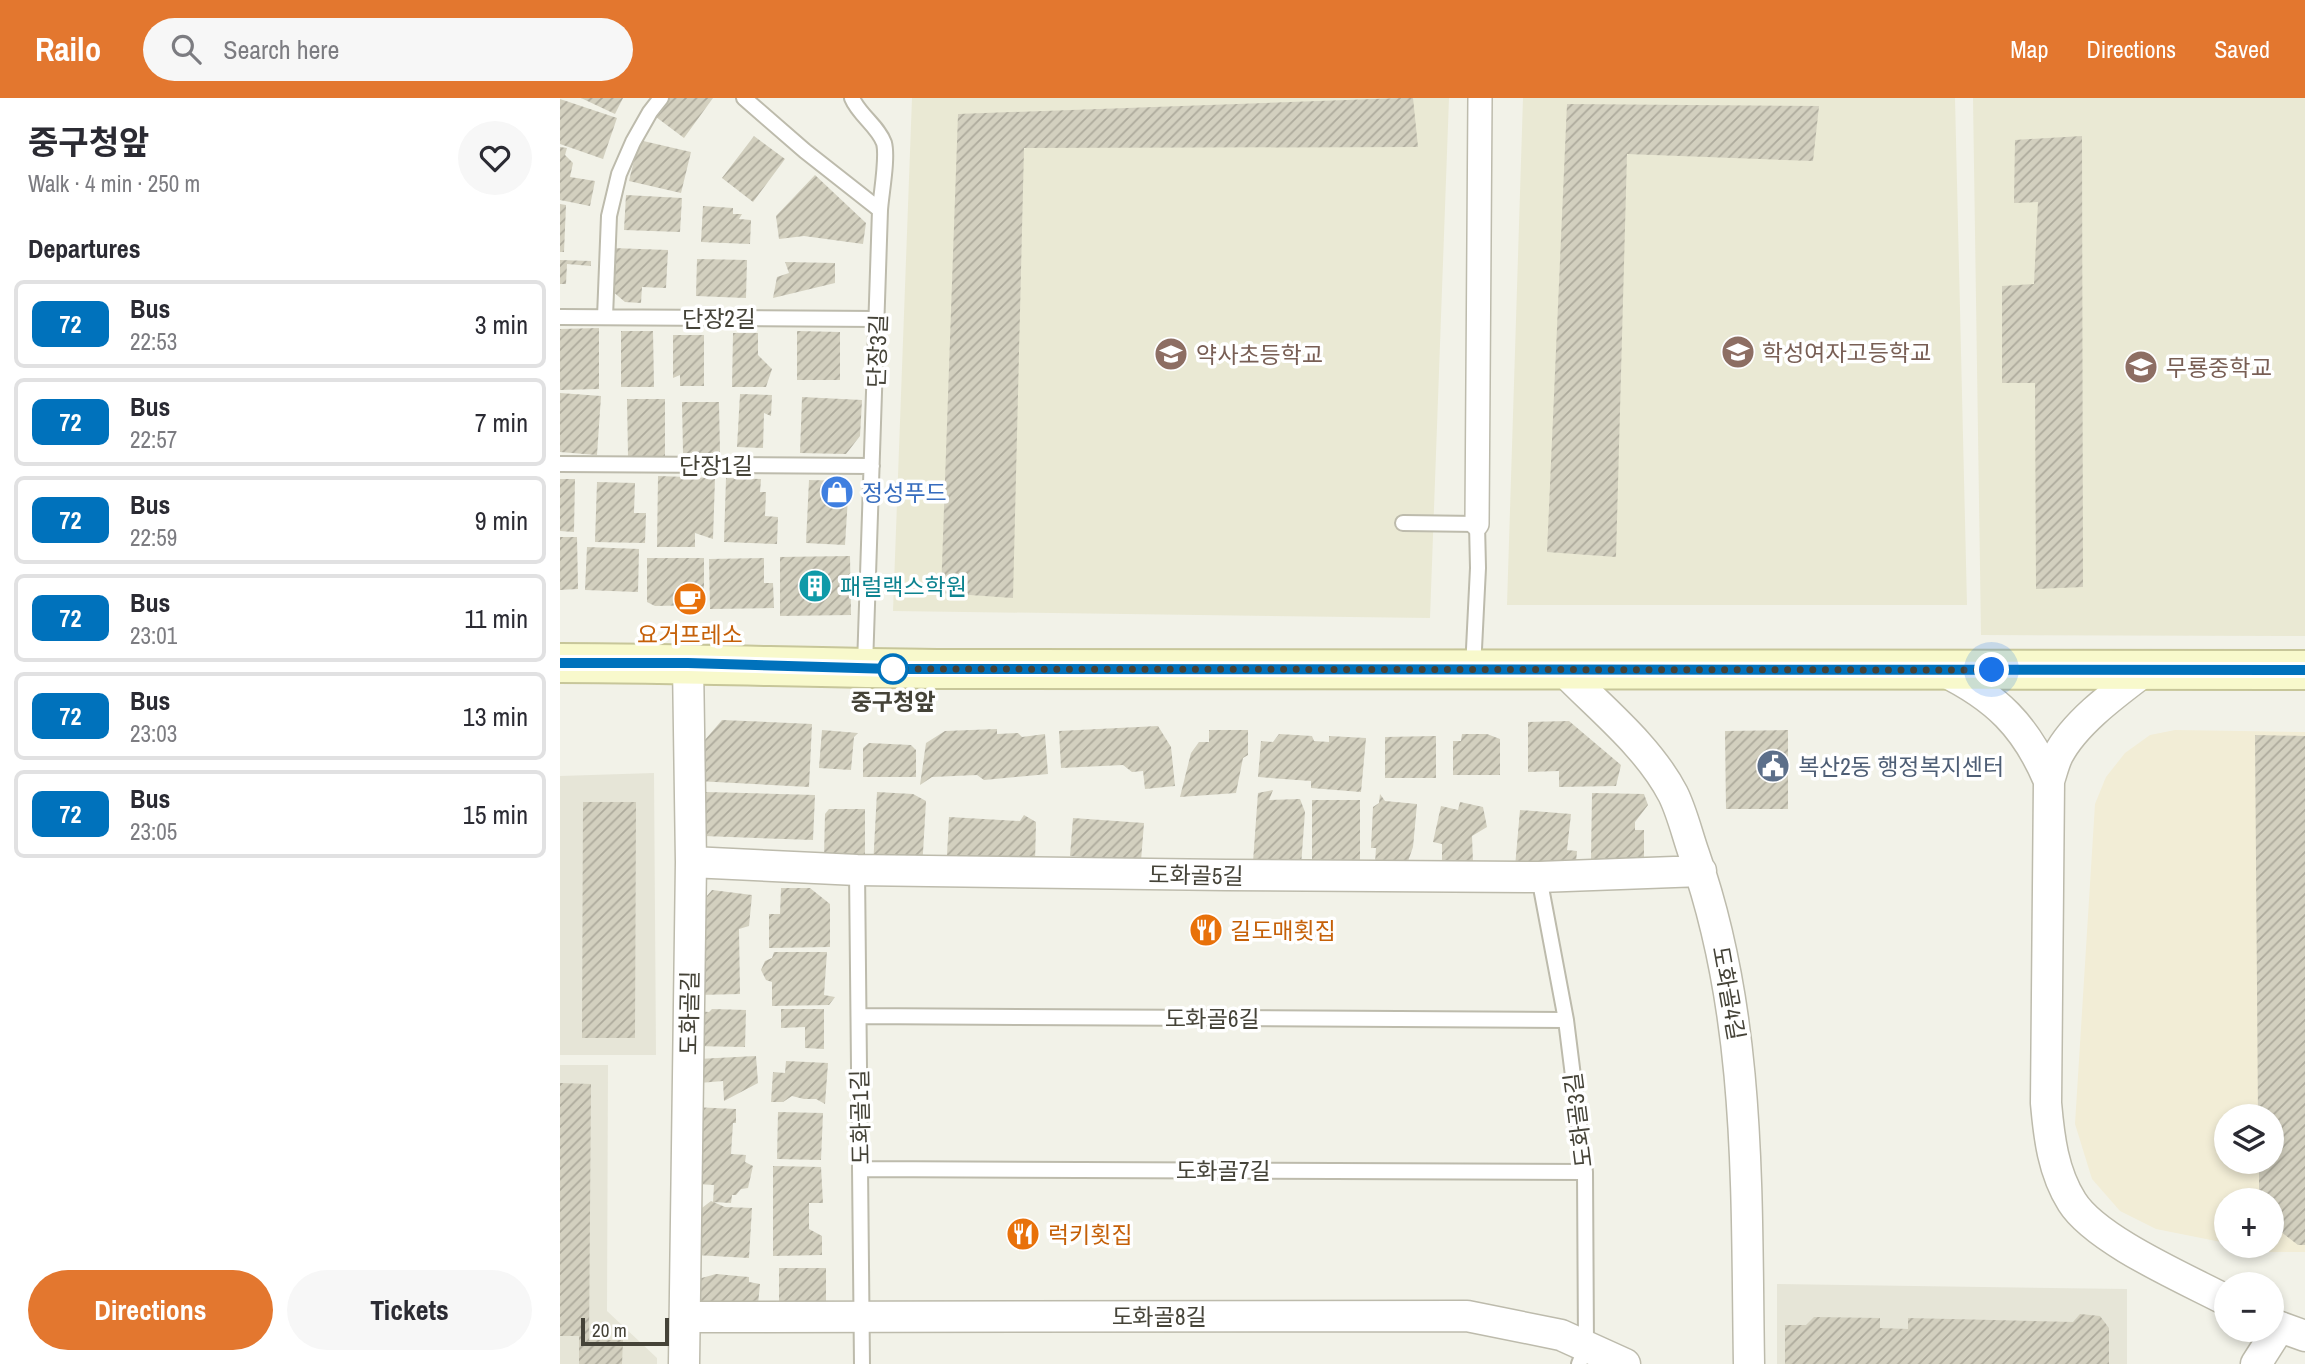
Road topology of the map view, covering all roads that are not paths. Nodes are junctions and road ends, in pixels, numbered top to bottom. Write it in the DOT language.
graph roads {
  1 [pos="661,98"];
  2 [pos="744,98"];
  3 [pos="852,98"];
  4 [pos="1480,98"];
  5 [pos="880,211"];
  6 [pos="560,317"];
  7 [pos="606,317"];
  8 [pos="878,319"];
  9 [pos="560,464"];
  10 [pos="872,466"];
  11 [pos="1403,523"];
  12 [pos="1477,524"];
  13 [pos="560,663"];
  14 [pos="688,663"];
  15 [pos="865,668"];
  16 [pos="1472,670"];
  17 [pos="1941,670"];
  18 [pos="2146,670"];
  19 [pos="2305,670"];
  20 [pos="1564,671"];
  21 [pos="2049,781"];
  22 [pos="691,862"];
  23 [pos="857,870"];
  24 [pos="1700,871"];
  25 [pos="1539,877"];
  26 [pos="859,1016"];
  27 [pos="1566,1020"];
  28 [pos="861,1169"];
  29 [pos="1585,1172"];
  30 [pos="2214,1294"];
  31 [pos="685,1317"];
  32 [pos="862,1317"];
  33 [pos="2285,1329"];
  34 [pos="1582,1355"];
  35 [pos="684,1364"];
  36 [pos="862,1364"];
  37 [pos="1625,1364"];
  38 [pos="1749,1364"];
  39 [pos="2256,1364"];
  1 -- 7 [label="lane"];
  2 -- 5 [label="lane"];
  3 -- 5 [label="lane, 단장3길"];
  4 -- 12 [label="street"];
  5 -- 8 [label="lane, 단장3길"];
  6 -- 7 [label="lane, 단장2길"];
  7 -- 8 [label="lane, 단장2길"];
  8 -- 10 [label="lane, 단장3길"];
  9 -- 10 [label="lane, 단장1길"];
  10 -- 15 [label="lane, 단장3길"];
  11 -- 12 [label="lane"];
  12 -- 16 [label="lane"];
  13 -- 14 [label="main road"];
  14 -- 15 [label="main road"];
  14 -- 22 [label="street, 도화골길"];
  15 -- 16 [label="main road"];
  16 -- 20 [label="main road"];
  17 -- 18 [label="main road"];
  17 -- 20 [label="main road"];
  17 -- 21 [label="street"];
  18 -- 19 [label="main road"];
  18 -- 21 [label="street"];
  20 -- 24 [label="street, 도화골4길"];
  21 -- 30 [label="street"];
  22 -- 23 [label="street, 도화골5길"];
  22 -- 31 [label="street, 도화골길"];
  23 -- 25 [label="street, 도화골5길"];
  23 -- 26 [label="lane, 도화골1길"];
  24 -- 25 [label="street, 도화골5길"];
  24 -- 38 [label="street, 도화골4길"];
  25 -- 27 [label="lane, 도화골3길"];
  26 -- 27 [label="lane, 도화골6길"];
  26 -- 28 [label="lane, 도화골1길"];
  27 -- 29 [label="lane, 도화골3길"];
  28 -- 29 [label="lane, 도화골7길"];
  28 -- 32 [label="lane, 도화골1길"];
  29 -- 34 [label="lane, 도화골3길"];
  31 -- 32 [label="street, 도화골8길"];
  31 -- 35 [label="street, 도화골길"];
  32 -- 34 [label="street, 도화골8길"];
  32 -- 36 [label="lane, 도화골1길"];
  33 -- 39 [label="street"];
  34 -- 37 [label="street, 도화골8길"];
}
